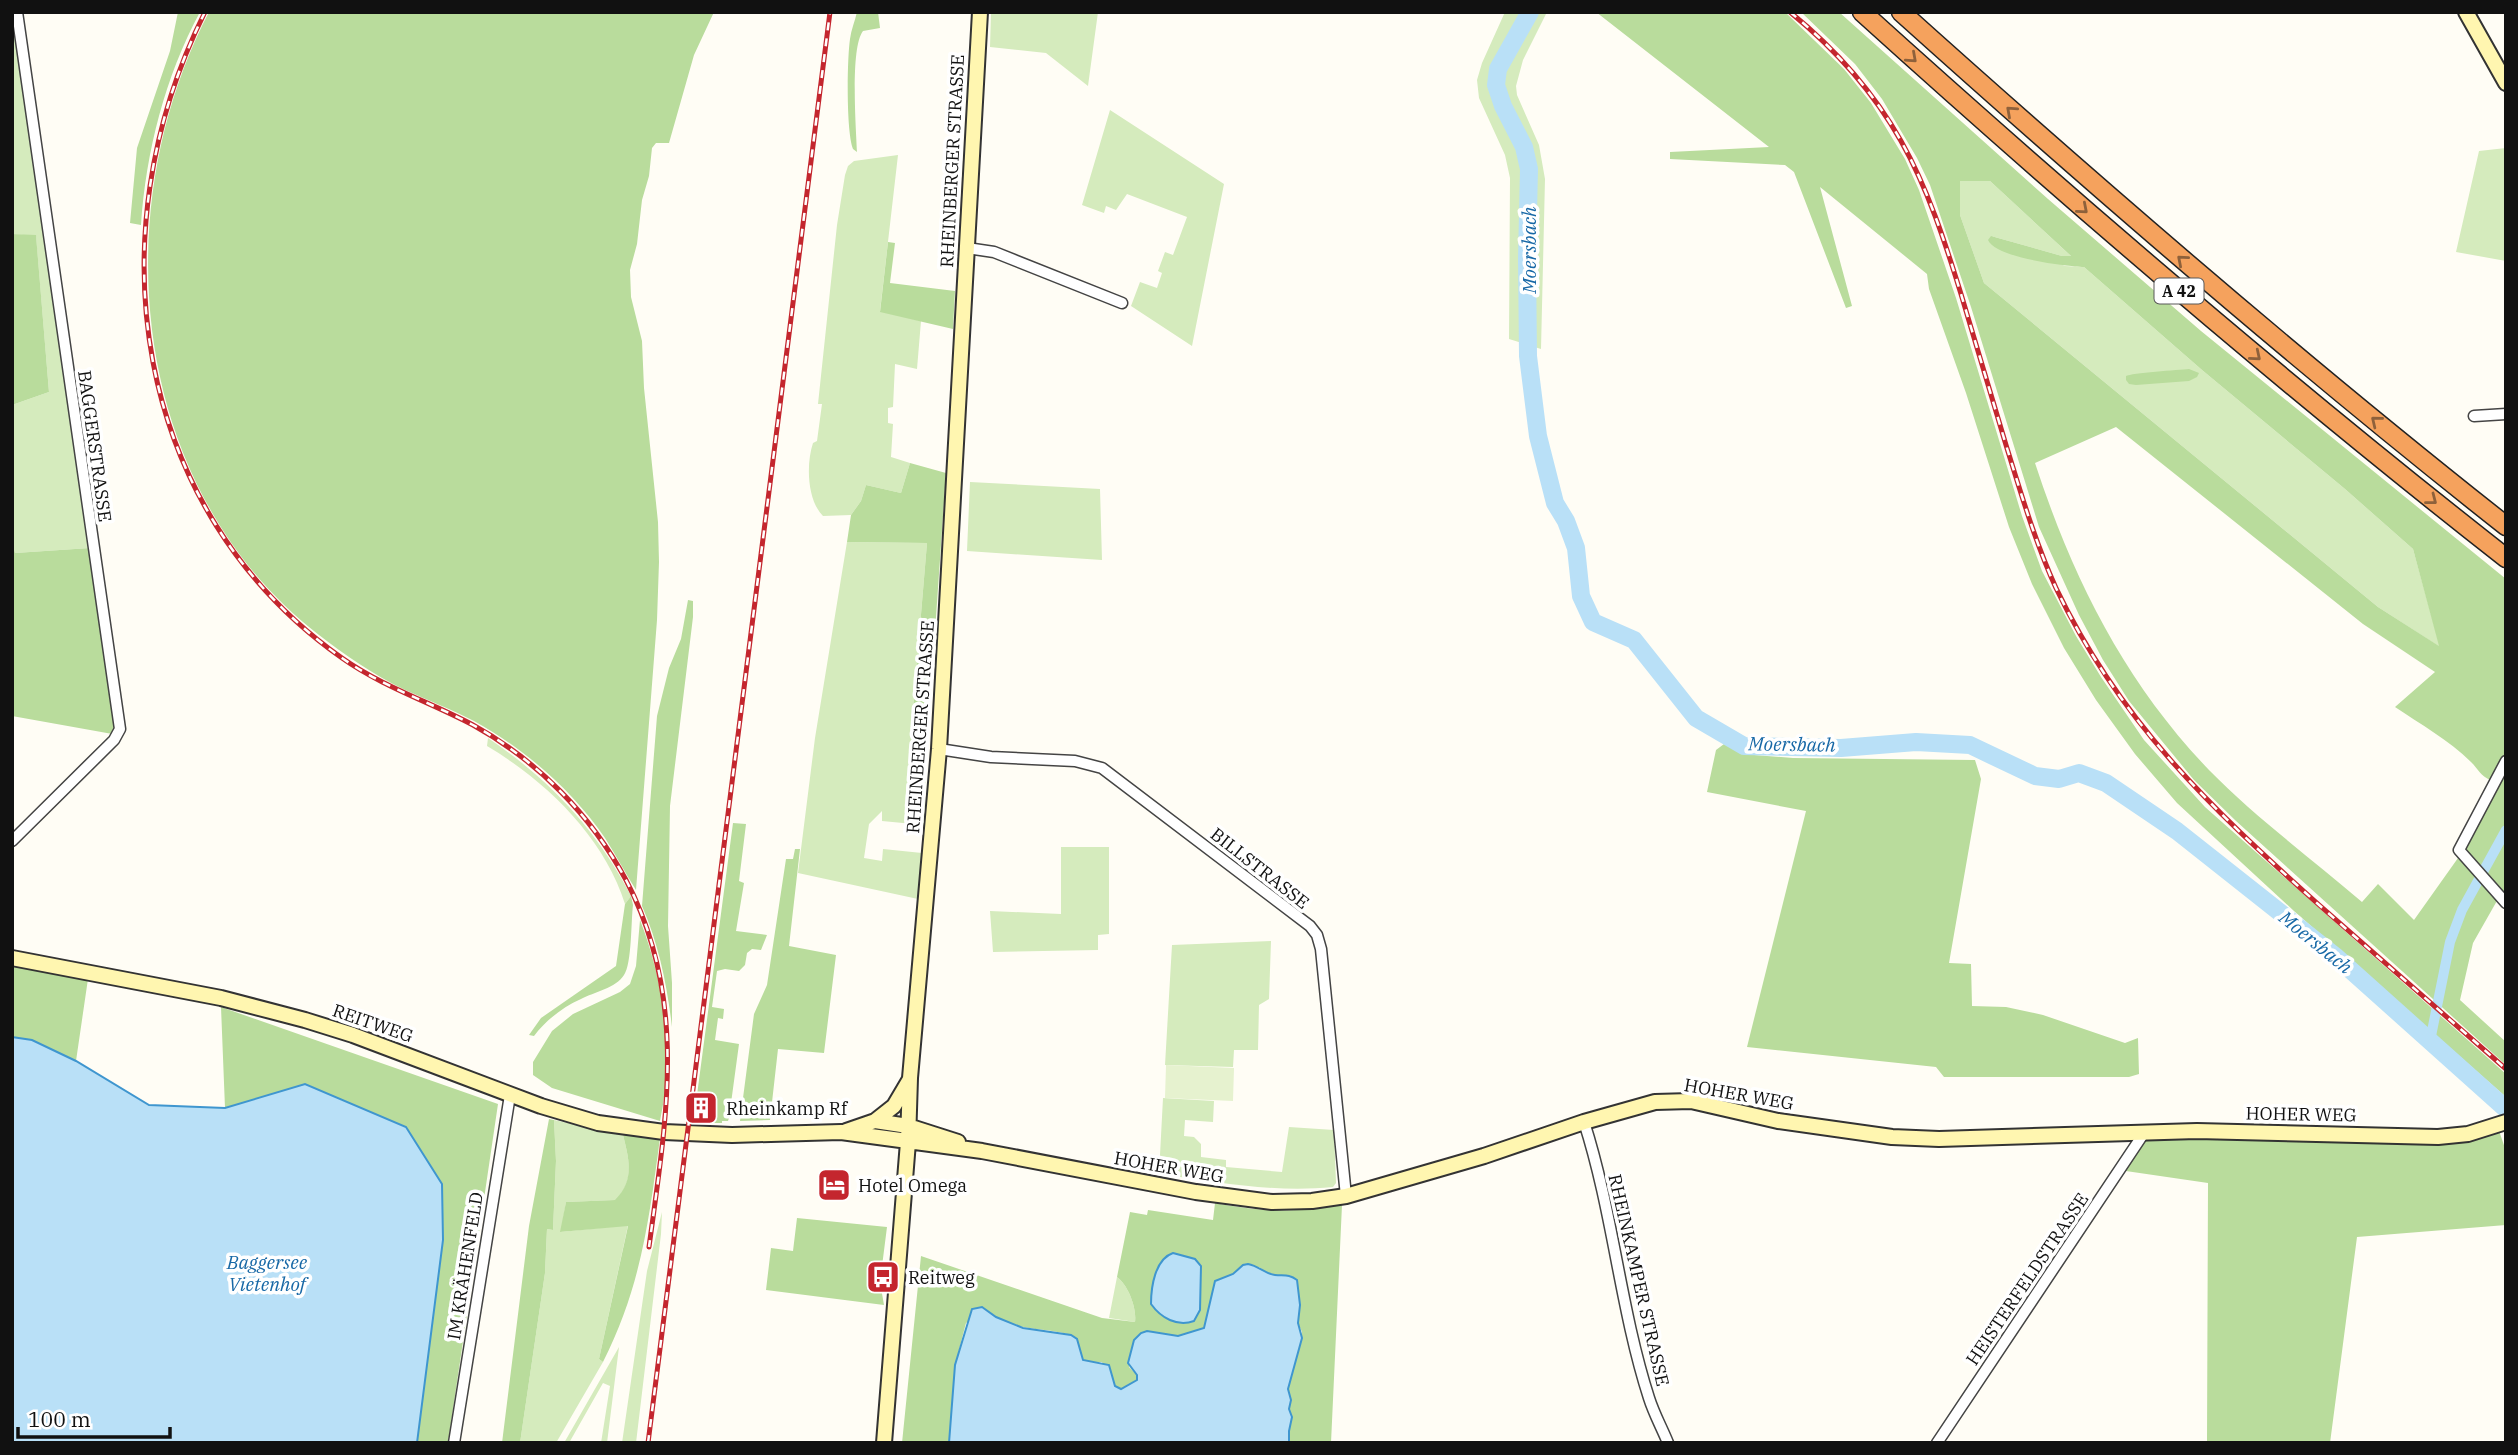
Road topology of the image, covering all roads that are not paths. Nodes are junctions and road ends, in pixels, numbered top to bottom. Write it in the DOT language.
graph roads {
  1 [pos="17,12"];
  2 [pos="979,12"];
  3 [pos="1861,12"];
  4 [pos="1901,12"];
  5 [pos="2466,12"];
  6 [pos="2506,83"];
  7 [pos="967,248"];
  8 [pos="1122,303"];
  9 [pos="2506,414"];
  10 [pos="2473,416"];
  11 [pos="2506,526"];
  12 [pos="2506,558"];
  13 [pos="939,749"];
  14 [pos="2506,761"];
  15 [pos="12,841"];
  16 [pos="2506,903"];
  17 [pos="12,958"];
  18 [pos="911,1078"];
  19 [pos="510,1095"];
  20 [pos="875,1121"];
  21 [pos="1584,1122"];
  22 [pos="2505,1123"];
  23 [pos="908,1126"];
  24 [pos="841,1132"];
  25 [pos="2144,1133"];
  26 [pos="908,1142"];
  27 [pos="982,1151"];
  28 [pos="1346,1196"];
  29 [pos="454,1443"];
  30 [pos="884,1443"];
  31 [pos="1668,1443"];
  32 [pos="1937,1443"];
  1 -- 15 [label="street, BAGGERSTRASSE"];
  2 -- 7 [label="main road, RHEINBERGER STRASSE"];
  3 -- 12 [label="highway, A 42, one-way"];
  11 -- 4 [label="highway, A 42, one-way"];
  5 -- 6 [label="main road"];
  7 -- 8 [label="street"];
  7 -- 13 [label="main road, RHEINBERGER STRASSE"];
  9 -- 10 [label="street"];
  13 -- 18 [label="main road, RHEINBERGER STRASSE"];
  13 -- 28 [label="street, BILLSTRASSE"];
  14 -- 16 [label="street"];
  17 -- 19 [label="main road, REITWEG"];
  18 -- 20 [label="main road"];
  18 -- 23 [label="main road, RHEINBERGER STRASSE"];
  19 -- 24 [label="main road, REITWEG"];
  19 -- 29 [label="street, IM KRÄHENFELD"];
  20 -- 23 [label="main road, REITWEG"];
  20 -- 24 [label="main road, REITWEG"];
  21 -- 25 [label="main road, HOHER WEG"];
  21 -- 28 [label="main road, HOHER WEG"];
  21 -- 31 [label="street, RHEINKAMPER STRASSE"];
  22 -- 25 [label="main road, HOHER WEG"];
  23 -- 26 [label="main road, RHEINBERGER STRASSE"];
  23 -- 27 [label="main road, HOHER WEG"];
  24 -- 26 [label="main road, REITWEG"];
  25 -- 32 [label="street, HEISTERFELDSTRASSE"];
  26 -- 27 [label="main road, HOHER WEG"];
  26 -- 30 [label="main road, RHEINBERGER STRASSE"];
  27 -- 28 [label="main road, HOHER WEG"];
}
